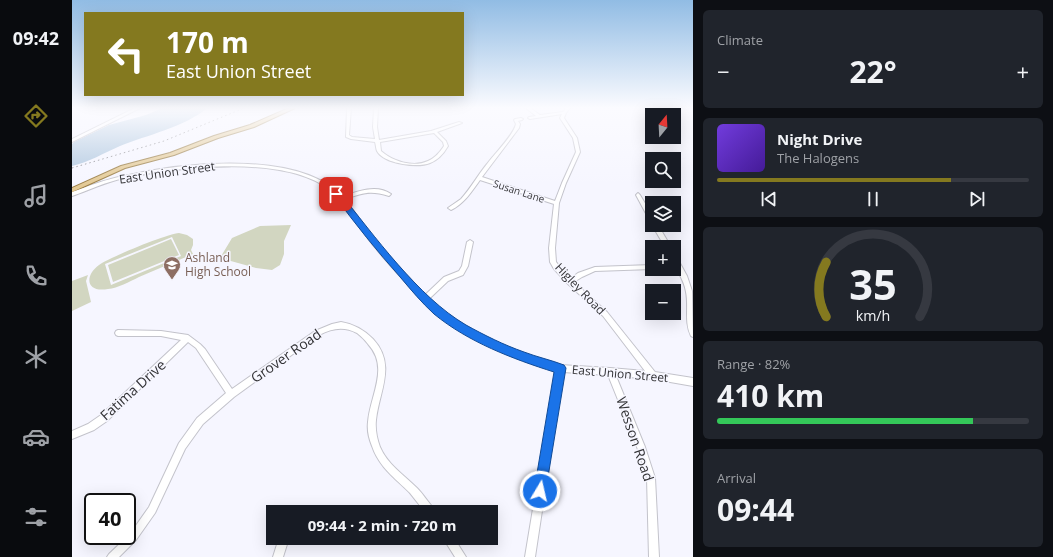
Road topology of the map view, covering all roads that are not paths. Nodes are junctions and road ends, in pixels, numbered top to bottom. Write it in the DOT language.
graph roads {
  1 [pos="86,134"];
  2 [pos="226,134"];
  3 [pos="347,134"];
  4 [pos="376,134"];
  5 [pos="417,134"];
  6 [pos="437,134"];
  7 [pos="512,134"];
  8 [pos="572,134"];
  9 [pos="72,141"];
  10 [pos="378,141"];
  11 [pos="480,178"];
  12 [pos="72,190"];
  13 [pos="72,194"];
  14 [pos="389,194"];
  15 [pos="638,196"];
  16 [pos="341,199"];
  17 [pos="557,203"];
  18 [pos="451,208"];
  19 [pos="645,208"];
  20 [pos="470,242"];
  21 [pos="645,267"];
  22 [pos="681,274"];
  23 [pos="570,282"];
  24 [pos="425,299"];
  25 [pos="118,333"];
  26 [pos="693,334"];
  27 [pos="188,338"];
  28 [pos="560,368"];
  29 [pos="610,371"];
  30 [pos="653,375"];
  31 [pos="693,382"];
  32 [pos="231,394"];
  33 [pos="72,435"];
  34 [pos="424,505"];
  35 [pos="282,545"];
  36 [pos="453,545"];
  37 [pos="112,557"];
  38 [pos="278,557"];
  39 [pos="461,557"];
  40 [pos="530,557"];
  41 [pos="654,557"];
  1 -- 9 [label="street"];
  2 -- 12 [label="main road"];
  3 -- 10 [label="street"];
  4 -- 10 [label="street"];
  5 -- 10 [label="street"];
  6 -- 10 [label="street"];
  7 -- 11 [label="street"];
  8 -- 17 [label="street, Higley Road"];
  11 -- 17 [label="street, Susan Lane"];
  11 -- 18 [label="street"];
  13 -- 16 [label="street, East Union Street"];
  14 -- 16 [label="street"];
  15 -- 19 [label="street"];
  16 -- 24 [label="street, East Union Street"];
  17 -- 23 [label="street, Higley Road"];
  20 -- 24 [label="street"];
  21 -- 23 [label="street"];
  22 -- 26 [label="street"];
  23 -- 30 [label="street, Higley Road"];
  24 -- 28 [label="street, East Union Street"];
  25 -- 27 [label="street"];
  27 -- 32 [label="street"];
  27 -- 33 [label="street, Fatima Drive"];
  28 -- 29 [label="street, East Union Street"];
  28 -- 40 [label="street"];
  29 -- 30 [label="street, East Union Street"];
  29 -- 41 [label="street, Wesson Road"];
  30 -- 31 [label="street, East Union Street"];
  32 -- 34 [label="street, Grover Road"];
  32 -- 37 [label="street, Grover Road"];
  35 -- 38 [label="street"];
  36 -- 39 [label="street"];
}
